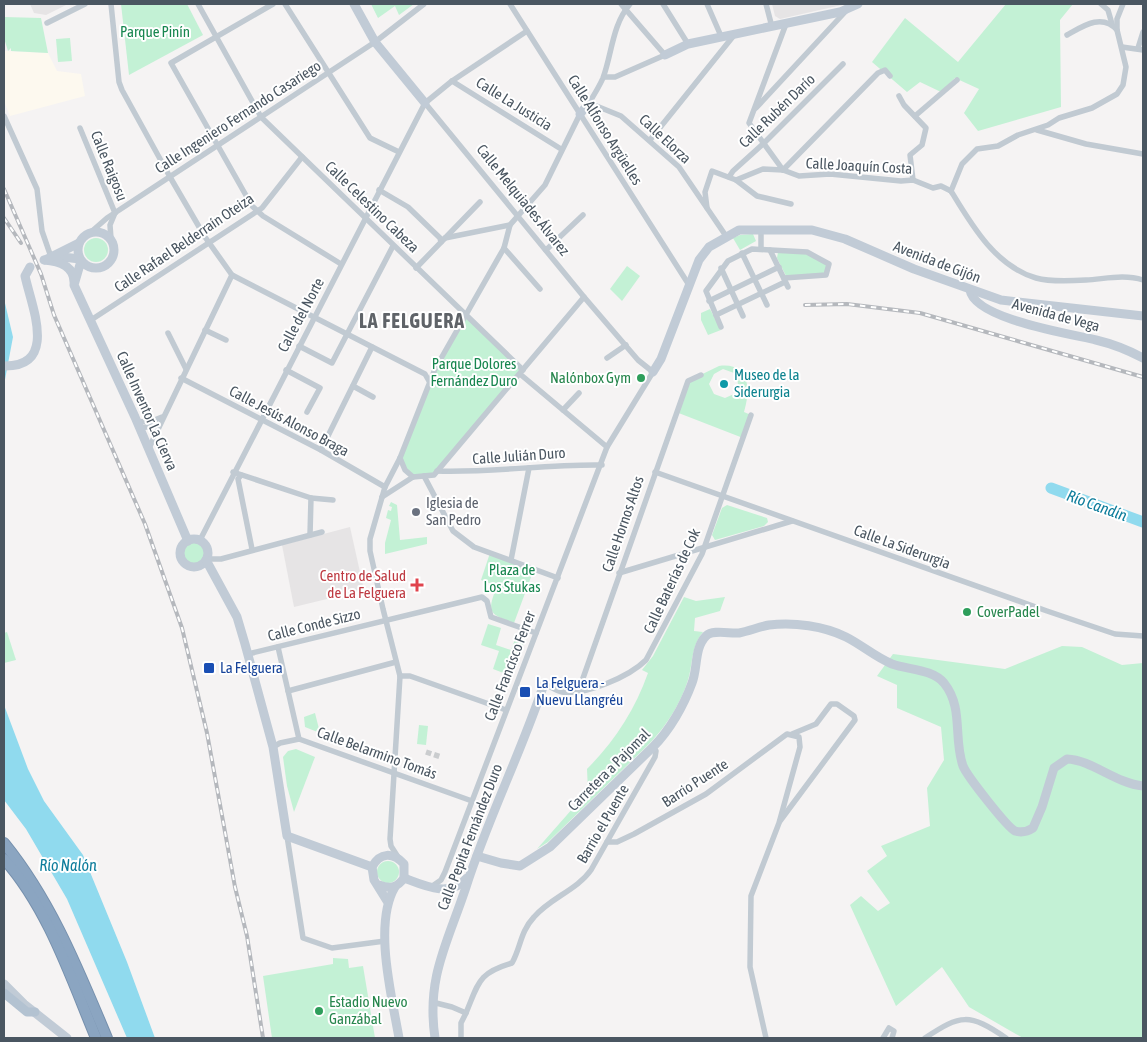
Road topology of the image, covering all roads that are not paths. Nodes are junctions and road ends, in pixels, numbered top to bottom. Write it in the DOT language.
graph roads {
  1 [pos="85,4"];
  2 [pos="111,4"];
  3 [pos="198,4"];
  4 [pos="273,4"];
  5 [pos="285,4"];
  6 [pos="354,4"];
  7 [pos="424,4"];
  8 [pos="510,4"];
  9 [pos="663,4"];
  10 [pos="706,4"];
  11 [pos="766,4"];
  12 [pos="858,4"];
  13 [pos="1101,4"];
  14 [pos="1123,4"];
  15 [pos="626,5"];
  16 [pos="846,10"];
  17 [pos="47,23"];
  18 [pos="786,24"];
  19 [pos="1112,24"];
  20 [pos="772,27"];
  21 [pos="1117,30"];
  22 [pos="527,31"];
  23 [pos="1143,32"];
  24 [pos="735,34"];
  25 [pos="1067,35"];
  26 [pos="216,36"];
  27 [pos="721,36"];
  28 [pos="375,42"];
  29 [pos="688,44"];
  30 [pos="1122,47"];
  31 [pos="1140,49"];
  32 [pos="665,55"];
  33 [pos="843,64"];
  34 [pos="328,73"];
  35 [pos="890,76"];
  36 [pos="604,77"];
  37 [pos="958,80"];
  38 [pos="452,81"];
  39 [pos="898,96"];
  40 [pos="425,103"];
  41 [pos="589,103"];
  42 [pos="753,112"];
  43 [pos="580,114"];
  44 [pos="4,116"];
  45 [pos="915,116"];
  46 [pos="261,117"];
  47 [pos="80,128"];
  48 [pos="1037,130"];
  49 [pos="650,140"];
  50 [pos="764,144"];
  51 [pos="217,146"];
  52 [pos="562,149"];
  53 [pos="399,152"];
  54 [pos="1143,154"];
  55 [pos="302,157"];
  56 [pos="784,170"];
  57 [pos="170,177"];
  58 [pos="729,177"];
  59 [pos="736,180"];
  60 [pos="913,180"];
  61 [pos="379,190"];
  62 [pos="951,191"];
  63 [pos="480,202"];
  64 [pos="791,204"];
  65 [pos="707,210"];
  66 [pos="257,211"];
  67 [pos="115,213"];
  68 [pos="517,215"];
  69 [pos="583,215"];
  70 [pos="364,218"];
  71 [pos="510,225"];
  72 [pos="761,229"];
  73 [pos="91,232"];
  74 [pos="726,236"];
  75 [pos="111,239"];
  76 [pos="443,240"];
  77 [pos="209,242"];
  78 [pos="79,243"];
  79 [pos="393,246"];
  80 [pos="504,248"];
  81 [pos="761,248"];
  82 [pos="546,250"];
  83 [pos="770,250"];
  84 [pos="742,253"];
  85 [pos="48,259"];
  86 [pos="81,260"];
  87 [pos="342,264"];
  88 [pos="30,267"];
  89 [pos="94,268"];
  90 [pos="416,268"];
  91 [pos="721,268"];
  92 [pos="779,268"];
  93 [pos="678,269"];
  94 [pos="695,269"];
  95 [pos="232,275"];
  96 [pos="754,279"];
  97 [pos="1143,280"];
  98 [pos="786,282"];
  99 [pos="689,285"];
  100 [pos="76,289"];
  101 [pos="540,289"];
  102 [pos="731,290"];
  103 [pos="970,290"];
  104 [pos="761,293"];
  105 [pos="584,297"];
  106 [pos="709,301"];
  107 [pos="737,304"];
  108 [pos="766,305"];
  109 [pos="466,315"];
  110 [pos="716,315"];
  111 [pos="743,316"];
  112 [pos="1143,316"];
  113 [pos="314,317"];
  114 [pos="91,320"];
  115 [pos="722,327"];
  116 [pos="205,330"];
  117 [pos="168,333"];
  118 [pos="347,334"];
  119 [pos="226,340"];
  120 [pos="626,345"];
  121 [pos="299,346"];
  122 [pos="372,347"];
  123 [pos="608,358"];
  124 [pos="1143,358"];
  125 [pos="4,366"];
  126 [pos="186,369"];
  127 [pos="286,370"];
  128 [pos="522,372"];
  129 [pos="653,372"];
  130 [pos="701,375"];
  131 [pos="181,378"];
  132 [pos="429,381"];
  133 [pos="353,386"];
  134 [pos="579,393"];
  135 [pos="373,397"];
  136 [pos="563,410"];
  137 [pos="308,412"];
  138 [pos="751,415"];
  139 [pos="162,417"];
  140 [pos="261,419"];
  141 [pos="140,428"];
  142 [pos="157,428"];
  143 [pos="607,447"];
  144 [pos="149,448"];
  145 [pos="321,450"];
  146 [pos="400,458"];
  147 [pos="602,465"];
  148 [pos="529,468"];
  149 [pos="233,472"];
  150 [pos="655,472"];
  151 [pos="435,473"];
  152 [pos="241,475"];
  153 [pos="424,476"];
  154 [pos="413,477"];
  155 [pos="228,482"];
  156 [pos="238,483"];
  157 [pos="385,486"];
  158 [pos="723,496"];
  159 [pos="382,497"];
  160 [pos="311,498"];
  161 [pos="333,500"];
  162 [pos="792,521"];
  163 [pos="322,532"];
  164 [pos="310,535"];
  165 [pos="188,540"];
  166 [pos="200,540"];
  167 [pos="704,548"];
  168 [pos="252,549"];
  169 [pos="207,559"];
  170 [pos="221,559"];
  171 [pos="511,560"];
  172 [pos="198,566"];
  173 [pos="214,571"];
  174 [pos="619,574"];
  175 [pos="558,578"];
  176 [pos="221,587"];
  177 [pos="385,621"];
  178 [pos="536,633"];
  179 [pos="1143,636"];
  180 [pos="278,647"];
  181 [pos="248,654"];
  182 [pos="396,662"];
  183 [pos="400,676"];
  184 [pos="542,688"];
  185 [pos="582,690"];
  186 [pos="288,691"];
  187 [pos="506,710"];
  188 [pos="792,734"];
  189 [pos="300,739"];
  190 [pos="653,747"];
  191 [pos="273,748"];
  192 [pos="394,772"];
  193 [pos="1143,786"];
  194 [pos="472,800"];
  195 [pos="779,823"];
  196 [pos="287,836"];
  197 [pos="390,839"];
  198 [pos="606,842"];
  199 [pos="4,843"];
  200 [pos="477,856"];
  201 [pos="380,857"];
  202 [pos="398,857"];
  203 [pos="4,859"];
  204 [pos="372,867"];
  205 [pos="404,878"];
  206 [pos="468,878"];
  207 [pos="379,885"];
  208 [pos="395,887"];
  209 [pos="430,887"];
  210 [pos="454,888"];
  211 [pos="461,898"];
  212 [pos="387,901"];
  213 [pos="385,941"];
  214 [pos="4,984"];
  215 [pos="4,993"];
  216 [pos="432,1002"];
  217 [pos="35,1012"];
  218 [pos="466,1013"];
  219 [pos="67,1038"];
  220 [pos="96,1038"];
  221 [pos="107,1038"];
  222 [pos="399,1038"];
  223 [pos="435,1038"];
  224 [pos="461,1038"];
  225 [pos="766,1038"];
  226 [pos="883,1038"];
  227 [pos="892,1038"];
  228 [pos="925,1038"];
  229 [pos="1006,1038"];
  1 -- 17 [label="street"];
  2 -- 57 [label="street"];
  3 -- 26 [label="street, Calle Celestino Cabeza"];
  4 -- 26 [label="street"];
  5 -- 34 [label="street"];
  6 -- 28 [label="street, Calle Melquiades Álvarez"];
  7 -- 28 [label="street, Calle Ingeniero Fernando Casariego"];
  8 -- 22 [label="street, Calle Alfonso Argüelles"];
  9 -- 29 [label="street"];
  10 -- 27 [label="street"];
  11 -- 20 [label="street"];
  12 -- 16 [label="street"];
  13 -- 19 [label="street"];
  14 -- 21 [label="street"];
  15 -- 32 [label="street"];
  15 -- 36 [label="street"];
  16 -- 18 [label="street"];
  16 -- 42 [label="street"];
  18 -- 20 [label="street"];
  18 -- 42 [label="street"];
  19 -- 21 [label="street"];
  19 -- 25 [label="street"];
  20 -- 24 [label="street"];
  21 -- 30 [label="street"];
  22 -- 38 [label="street"];
  22 -- 43 [label="street, Calle Alfonso Argüelles"];
  23 -- 31 [label="street"];
  24 -- 27 [label="street"];
  24 -- 49 [label="street"];
  26 -- 46 [label="street, Calle Celestino Cabeza"];
  26 -- 51 [label="street"];
  27 -- 29 [label="street"];
  28 -- 34 [label="street, Calle Ingeniero Fernando Casariego"];
  28 -- 40 [label="street, Calle Melquiades Álvarez"];
  29 -- 32 [label="street"];
  30 -- 31 [label="street"];
  30 -- 48 [label="street"];
  32 -- 36 [label="street"];
  33 -- 50 [label="street, Calle Rubén Darío"];
  34 -- 46 [label="street, Calle Ingeniero Fernando Casariego"];
  34 -- 53 [label="street"];
  35 -- 56 [label="street"];
  36 -- 41 [label="street"];
  37 -- 45 [label="street"];
  38 -- 40 [label="street"];
  38 -- 52 [label="street, Calle La Justicia"];
  39 -- 45 [label="street"];
  40 -- 53 [label="street, Calle del Norte"];
  40 -- 68 [label="street, Calle Melquiades Álvarez"];
  41 -- 43 [label="street"];
  41 -- 49 [label="street, Calle Elorza"];
  42 -- 50 [label="street"];
  43 -- 52 [label="street"];
  43 -- 93 [label="street, Calle Alfonso Argüelles"];
  44 -- 85 [label="street"];
  45 -- 60 [label="street"];
  46 -- 51 [label="street, Calle Ingeniero Fernando Casariego"];
  46 -- 55 [label="street, Calle Celestino Cabeza"];
  47 -- 67 [label="street, Calle Raigosu"];
  48 -- 54 [label="street"];
  48 -- 62 [label="street"];
  49 -- 65 [label="street, Calle Elorza"];
  50 -- 56 [label="street"];
  50 -- 58 [label="street, Calle Rubén Darío"];
  51 -- 57 [label="street, Calle Ingeniero Fernando Casariego"];
  51 -- 66 [label="street"];
  52 -- 68 [label="street"];
  53 -- 61 [label="street, Calle del Norte"];
  55 -- 66 [label="street, Calle Rafael Belderraín Oteiza"];
  55 -- 70 [label="street, Calle Celestino Cabeza"];
  56 -- 59 [label="street, Calle Joaquín Costa"];
  56 -- 60 [label="street, Calle Joaquín Costa"];
  57 -- 67 [label="street, Calle Ingeniero Fernando Casariego"];
  57 -- 77 [label="street"];
  58 -- 59 [label="street"];
  58 -- 65 [label="street"];
  59 -- 64 [label="street"];
  60 -- 62 [label="street, Calle Joaquín Costa"];
  61 -- 70 [label="street, Calle del Norte"];
  61 -- 76 [label="street"];
  62 -- 97 [label="street"];
  63 -- 76 [label="street"];
  65 -- 74 [label="street, Calle Elorza"];
  66 -- 77 [label="street, Calle Rafael Belderraín Oteiza"];
  66 -- 87 [label="street"];
  67 -- 73 [label="street, Calle Ingeniero Fernando Casariego"];
  67 -- 75 [label="street"];
  68 -- 71 [label="street"];
  68 -- 82 [label="street, Calle Melquiades Álvarez"];
  69 -- 82 [label="street"];
  70 -- 79 [label="street, Calle Celestino Cabeza"];
  70 -- 87 [label="street, Calle del Norte"];
  71 -- 76 [label="street"];
  71 -- 80 [label="street"];
  72 -- 74 [label="street, Avenida de Gijón"];
  72 -- 81 [label="street"];
  72 -- 103 [label="street, Avenida de Gijón"];
  73 -- 75 [label="street"];
  73 -- 78 [label="street"];
  74 -- 94 [label="street"];
  75 -- 89 [label="street"];
  76 -- 90 [label="street"];
  77 -- 95 [label="street"];
  77 -- 114 [label="street, Calle Rafael Belderraín Oteiza"];
  78 -- 85 [label="street"];
  78 -- 86 [label="street"];
  79 -- 90 [label="street, Calle Celestino Cabeza"];
  79 -- 118 [label="street"];
  80 -- 101 [label="street"];
  80 -- 109 [label="street"];
  81 -- 83 [label="street"];
  81 -- 84 [label="street"];
  82 -- 105 [label="street, Calle Melquiades Álvarez"];
  83 -- 92 [label="street"];
  83 -- 98 [label="street"];
  84 -- 91 [label="street"];
  84 -- 96 [label="street"];
  85 -- 86 [label="street"];
  85 -- 100 [label="street, Calle Inventor La Cierva"];
  86 -- 89 [label="street"];
  86 -- 100 [label="street"];
  87 -- 113 [label="street, Calle del Norte"];
  88 -- 125 [label="street"];
  89 -- 100 [label="street"];
  90 -- 109 [label="street, Calle Celestino Cabeza"];
  91 -- 102 [label="street"];
  91 -- 106 [label="street"];
  92 -- 96 [label="street"];
  92 -- 98 [label="street"];
  93 -- 94 [label="street"];
  93 -- 99 [label="street, Calle Alfonso Argüelles"];
  94 -- 99 [label="street"];
  95 -- 113 [label="street"];
  95 -- 116 [label="street"];
  96 -- 102 [label="street"];
  96 -- 104 [label="street"];
  98 -- 104 [label="street"];
  99 -- 129 [label="street"];
  100 -- 114 [label="street, Calle Inventor La Cierva"];
  102 -- 106 [label="street"];
  102 -- 107 [label="street"];
  103 -- 112 [label="street, Avenida de Gijón"];
  103 -- 124 [label="street, Avenida de Vega"];
  104 -- 107 [label="street"];
  104 -- 108 [label="street"];
  105 -- 120 [label="street, Calle Melquiades Álvarez"];
  105 -- 128 [label="street"];
  106 -- 110 [label="street"];
  107 -- 110 [label="street"];
  107 -- 111 [label="street"];
  109 -- 128 [label="street, Calle Celestino Cabeza"];
  109 -- 132 [label="street"];
  110 -- 115 [label="street"];
  113 -- 118 [label="street"];
  113 -- 121 [label="street, Calle del Norte"];
  114 -- 141 [label="street, Calle Inventor La Cierva"];
  116 -- 119 [label="street"];
  116 -- 126 [label="street"];
  117 -- 126 [label="street"];
  118 -- 121 [label="street"];
  118 -- 122 [label="street"];
  120 -- 123 [label="street"];
  120 -- 129 [label="street, Calle Melquiades Álvarez"];
  121 -- 127 [label="street, Calle del Norte"];
  122 -- 132 [label="street"];
  122 -- 133 [label="street"];
  126 -- 131 [label="street"];
  127 -- 137 [label="street"];
  127 -- 140 [label="street, Calle del Norte"];
  128 -- 136 [label="street, Calle Celestino Cabeza"];
  128 -- 151 [label="street"];
  129 -- 143 [label="street, Calle Francisco Ferrer"];
  130 -- 150 [label="street, Calle Hornos Altos"];
  131 -- 139 [label="street"];
  131 -- 140 [label="street, Calle Jesús Alonso Braga"];
  132 -- 146 [label="street"];
  133 -- 135 [label="street"];
  133 -- 145 [label="street"];
  134 -- 136 [label="street"];
  136 -- 143 [label="street, Calle Celestino Cabeza"];
  138 -- 158 [label="street, Calle Baterías de Cok"];
  139 -- 141 [label="street"];
  139 -- 142 [label="street"];
  140 -- 145 [label="street, Calle Jesús Alonso Braga"];
  140 -- 149 [label="street, Calle del Norte"];
  141 -- 142 [label="street"];
  141 -- 144 [label="street, Calle Inventor La Cierva"];
  142 -- 144 [label="street"];
  143 -- 147 [label="street, Calle Francisco Ferrer"];
  144 -- 165 [label="street, Calle Inventor La Cierva"];
  145 -- 157 [label="street, Calle Jesús Alonso Braga"];
  146 -- 154 [label="street"];
  146 -- 157 [label="street"];
  147 -- 148 [label="street, Calle Julián Duro"];
  147 -- 175 [label="street, Calle Francisco Ferrer"];
  148 -- 151 [label="street, Calle Julián Duro"];
  148 -- 171 [label="street"];
  149 -- 152 [label="street"];
  149 -- 155 [label="street, Calle del Norte"];
  150 -- 158 [label="street, Calle La Siderurgia"];
  150 -- 174 [label="street, Calle Hornos Altos"];
  151 -- 153 [label="street, Calle Julián Duro"];
  152 -- 156 [label="street"];
  152 -- 160 [label="street"];
  153 -- 154 [label="street, Calle Julián Duro"];
  153 -- 171 [label="street"];
  154 -- 159 [label="street, Calle Julián Duro"];
  155 -- 156 [label="street"];
  155 -- 166 [label="street, Calle del Norte"];
  156 -- 168 [label="street"];
  157 -- 159 [label="street"];
  158 -- 162 [label="street, Calle La Siderurgia"];
  158 -- 167 [label="street, Calle Baterías de Cok"];
  159 -- 177 [label="street"];
  160 -- 161 [label="street"];
  160 -- 164 [label="street"];
  162 -- 167 [label="street"];
  162 -- 179 [label="street, Calle La Siderurgia"];
  163 -- 164 [label="street"];
  164 -- 168 [label="street"];
  165 -- 166 [label="street"];
  165 -- 172 [label="street"];
  166 -- 169 [label="street"];
  167 -- 174 [label="street"];
  167 -- 185 [label="street, Calle Baterías de Cok"];
  168 -- 170 [label="street"];
  169 -- 170 [label="street"];
  169 -- 172 [label="street"];
  169 -- 173 [label="street"];
  170 -- 173 [label="street"];
  171 -- 175 [label="street"];
  172 -- 176 [label="street"];
  173 -- 176 [label="street"];
  174 -- 185 [label="street, Calle Hornos Altos"];
  175 -- 178 [label="street, Calle Francisco Ferrer"];
  176 -- 181 [label="street"];
  177 -- 178 [label="street, Calle Conde Sizzo"];
  177 -- 180 [label="street, Calle Conde Sizzo"];
  177 -- 182 [label="street"];
  178 -- 187 [label="street, Calle Francisco Ferrer"];
  180 -- 181 [label="street, Calle Conde Sizzo"];
  180 -- 186 [label="street"];
  181 -- 191 [label="street"];
  182 -- 183 [label="street"];
  182 -- 186 [label="street"];
  183 -- 187 [label="street"];
  183 -- 192 [label="street"];
  184 -- 185 [label="street, Calle Baterías de Cok"];
  184 -- 200 [label="street, Calle Pepita Fernández Duro"];
  186 -- 189 [label="street"];
  187 -- 194 [label="street, Calle Francisco Ferrer"];
  188 -- 195 [label="street, Barrio Puente"];
  188 -- 195 [label="street, Barrio Puente"];
  188 -- 198 [label="street, Barrio Puente"];
  189 -- 191 [label="street, Calle Belarmino Tomás"];
  189 -- 192 [label="street, Calle Belarmino Tomás"];
  190 -- 193 [label="street, Carretera a Pajomal"];
  190 -- 198 [label="street, Barrio el Puente"];
  190 -- 200 [label="street, Carretera a Pajomal"];
  191 -- 196 [label="street"];
  192 -- 194 [label="street, Calle Belarmino Tomás"];
  192 -- 197 [label="street"];
  194 -- 209 [label="street, Calle Francisco Ferrer"];
  195 -- 225 [label="street, Barrio Puente"];
  196 -- 204 [label="street"];
  196 -- 213 [label="street"];
  197 -- 201 [label="street"];
  197 -- 202 [label="street"];
  198 -- 218 [label="street, Barrio el Puente"];
  199 -- 221 [label="highway"];
  200 -- 206 [label="street, Calle Pepita Fernández Duro"];
  201 -- 202 [label="street"];
  201 -- 204 [label="street"];
  202 -- 205 [label="street"];
  203 -- 220 [label="highway"];
  204 -- 207 [label="street"];
  205 -- 208 [label="street"];
  205 -- 209 [label="street"];
  206 -- 210 [label="street"];
  206 -- 211 [label="street, Calle Pepita Fernández Duro"];
  207 -- 208 [label="street"];
  207 -- 212 [label="street"];
  208 -- 212 [label="street"];
  209 -- 210 [label="street"];
  210 -- 211 [label="street"];
  211 -- 216 [label="street, Calle Pepita Fernández Duro"];
  212 -- 213 [label="street"];
  213 -- 222 [label="street"];
  214 -- 217 [label="street"];
  215 -- 217 [label="main road"];
  216 -- 218 [label="street"];
  216 -- 223 [label="street, Calle Pepita Fernández Duro"];
  217 -- 219 [label="street"];
  218 -- 224 [label="street, Barrio el Puente"];
  226 -- 227 [label="street"];
  228 -- 229 [label="street"];
}
